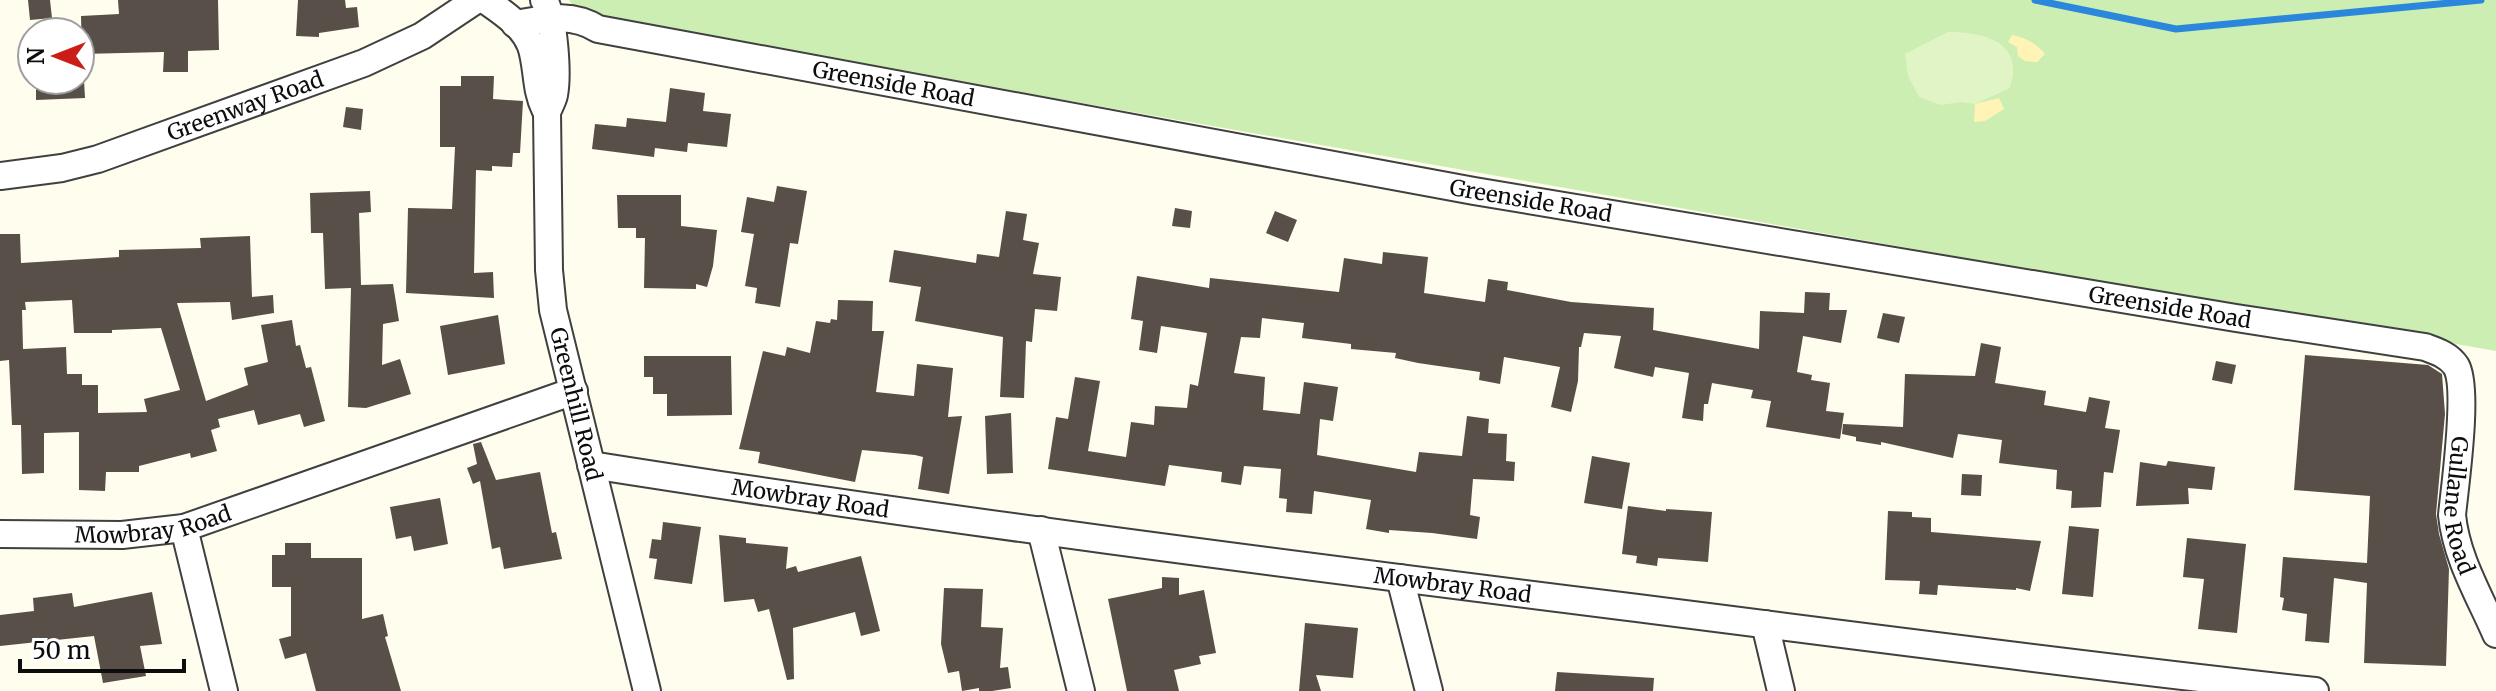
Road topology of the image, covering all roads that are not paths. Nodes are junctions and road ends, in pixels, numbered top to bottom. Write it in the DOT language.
graph roads {
  1 [pos="476,0"];
  2 [pos="485,0"];
  3 [pos="549,11"];
  4 [pos="519,28"];
  5 [pos="547,112"];
  6 [pos="0,176"];
  7 [pos="2458,370"];
  8 [pos="574,391"];
  9 [pos="591,465"];
  10 [pos="184,528"];
  11 [pos="1041,530"];
  12 [pos="0,534"];
  13 [pos="1400,578"];
  14 [pos="1765,624"];
  15 [pos="2496,634"];
  16 [pos="224,691"];
  17 [pos="647,691"];
  18 [pos="1081,691"];
  19 [pos="1429,691"];
  20 [pos="1781,691"];
  21 [pos="2315,691"];
  1 -- 6 [label="street, Greenway Road"];
  2 -- 4 [label="street"];
  3 -- 4 [label="street, Greenside Road"];
  3 -- 5 [label="street, Greenhill Road"];
  3 -- 7 [label="street, Greenside Road"];
  4 -- 5 [label="street, Greenhill Road"];
  5 -- 8 [label="street, Greenhill Road"];
  7 -- 15 [label="street, Gullane Road"];
  8 -- 9 [label="street, Greenhill Road"];
  8 -- 10 [label="street, Mowbray Road"];
  9 -- 11 [label="street, Mowbray Road"];
  9 -- 17 [label="street, Greenhill Road"];
  10 -- 12 [label="street, Mowbray Road"];
  10 -- 16 [label="street"];
  11 -- 13 [label="street, Mowbray Road"];
  11 -- 18 [label="street"];
  13 -- 14 [label="street, Mowbray Road"];
  13 -- 19 [label="street"];
  14 -- 20 [label="street"];
  14 -- 21 [label="street, Mowbray Road"];
}
